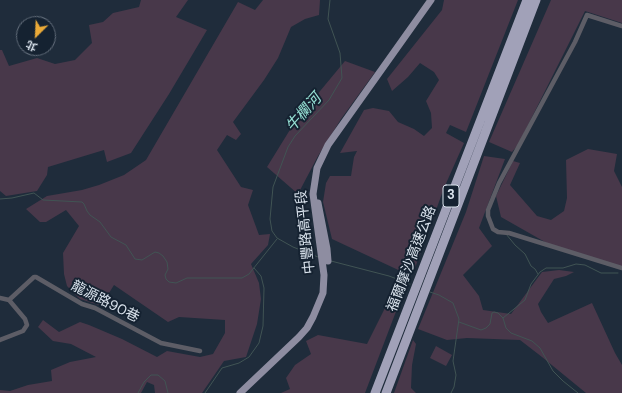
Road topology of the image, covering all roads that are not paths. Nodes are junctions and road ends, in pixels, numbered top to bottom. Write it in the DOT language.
graph roads {
  1 [pos="431,0"];
  2 [pos="436,0"];
  3 [pos="527,0"];
  4 [pos="536,0"];
  5 [pos="419,20"];
  6 [pos="622,26"];
  7 [pos="622,268"];
  8 [pos="326,275"];
  9 [pos="0,298"];
  10 [pos="9,300"];
  11 [pos="0,340"];
  12 [pos="200,351"];
  13 [pos="240,393"];
  14 [pos="246,393"];
  15 [pos="374,393"];
  16 [pos="386,393"];
  1 -- 5 [label="main road"];
  2 -- 5 [label="main road"];
  3 -- 15 [label="highway, 福爾摩沙高速公路 / 3"];
  4 -- 16 [label="highway, 福爾摩沙高速公路 / 3"];
  5 -- 8 [label="main road, 中豐路高平段"];
  6 -- 7 [label="street"];
  8 -- 13 [label="main road, 中豐路高平段"];
  8 -- 14 [label="main road, 中豐路高平段"];
  9 -- 10 [label="street"];
  10 -- 11 [label="street"];
  10 -- 12 [label="street, 龍源路90巷"];
}
